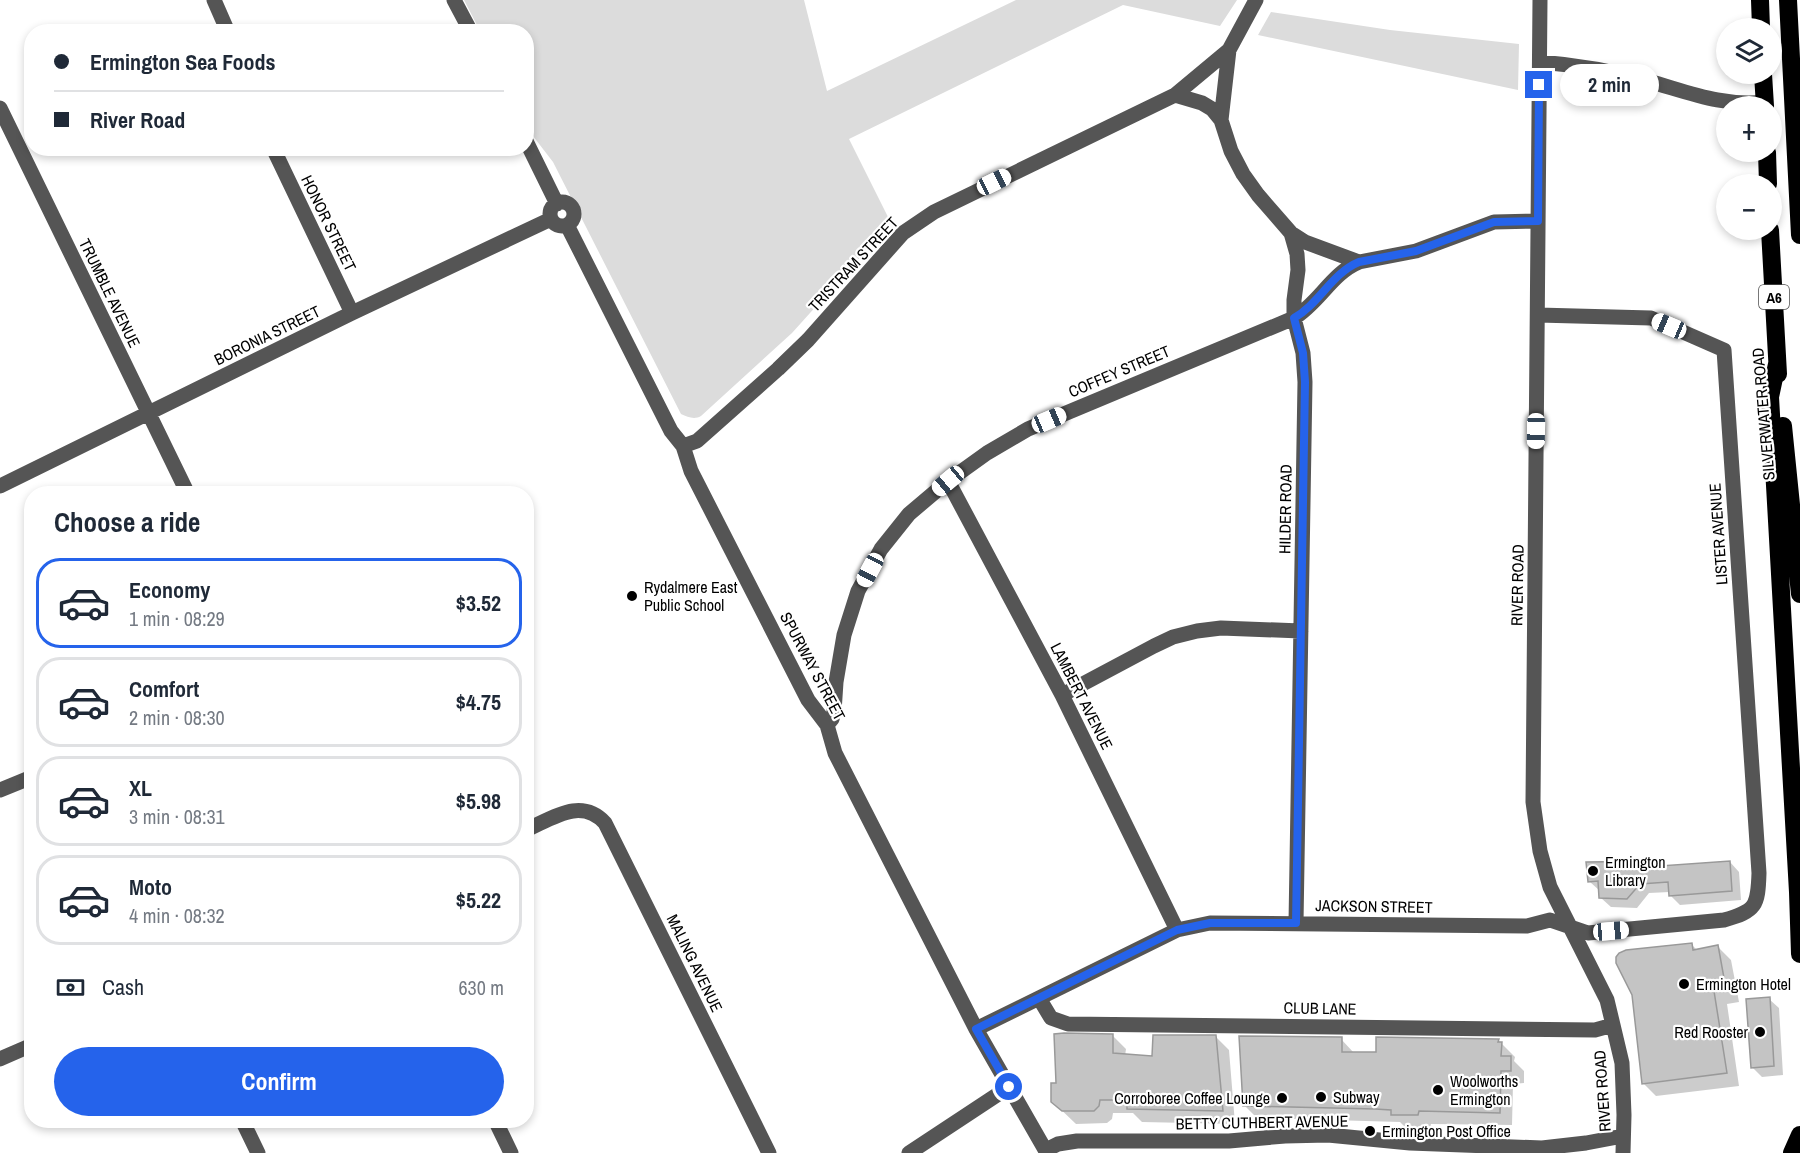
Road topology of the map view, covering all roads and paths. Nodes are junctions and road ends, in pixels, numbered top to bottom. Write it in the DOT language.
graph roads {
  1 [pos="214,0"];
  2 [pos="454,0"];
  3 [pos="1256,0"];
  4 [pos="1540,0"];
  5 [pos="1760,0"];
  6 [pos="1788,0"];
  7 [pos="1761,18"];
  8 [pos="224,24"];
  9 [pos="467,24"];
  10 [pos="1229,50"];
  11 [pos="1540,62"];
  12 [pos="1175,95"];
  13 [pos="1716,100"];
  14 [pos="0,108"];
  15 [pos="1796,113"];
  16 [pos="1221,120"];
  17 [pos="277,156"];
  18 [pos="533,156"];
  19 [pos="557,204"];
  20 [pos="551,219"];
  21 [pos="1538,221"];
  22 [pos="567,225"];
  23 [pos="1291,233"];
  24 [pos="1800,235"];
  25 [pos="1771,240"];
  26 [pos="1359,262"];
  27 [pos="352,313"];
  28 [pos="1538,315"];
  29 [pos="1294,318"];
  30 [pos="1777,364"];
  31 [pos="149,413"];
  32 [pos="683,446"];
  33 [pos="948,481"];
  34 [pos="0,486"];
  35 [pos="184,486"];
  36 [pos="1800,594"];
  37 [pos="1301,631"];
  38 [pos="1062,695"];
  39 [pos="827,725"];
  40 [pos="24,780"];
  41 [pos="0,790"];
  42 [pos="534,826"];
  43 [pos="1753,908"];
  44 [pos="1296,923"];
  45 [pos="1570,927"];
  46 [pos="1177,930"];
  47 [pos="1800,954"];
  48 [pos="1039,998"];
  49 [pos="1614,1025"];
  50 [pos="976,1029"];
  51 [pos="24,1048"];
  52 [pos="0,1059"];
  53 [pos="1009,1087"];
  54 [pos="246,1128"];
  55 [pos="499,1128"];
  56 [pos="1800,1135"];
  57 [pos="1623,1136"];
  58 [pos="1046,1152"];
  59 [pos="258,1153"];
  60 [pos="511,1153"];
  61 [pos="769,1153"];
  62 [pos="909,1153"];
  63 [pos="1623,1153"];
  64 [pos="1792,1153"];
  1 -- 8 [label="street"];
  2 -- 9 [label="street"];
  3 -- 10 [label="street, HILDER ROAD"];
  4 -- 11 [label="street, RIVER ROAD"];
  5 -- 7 [label="highway"];
  6 -- 15 [label="highway"];
  10 -- 12 [label="street, TRISTRAM STREET"];
  10 -- 16 [label="street, HILDER ROAD"];
  11 -- 13 [label="street"];
  11 -- 21 [label="street, RIVER ROAD"];
  12 -- 16 [label="street"];
  12 -- 32 [label="street, TRISTRAM STREET"];
  14 -- 31 [label="street, TRUMBLE AVENUE"];
  15 -- 24 [label="highway"];
  16 -- 23 [label="street, HILDER ROAD"];
  17 -- 27 [label="street, HONOR STREET"];
  18 -- 19 [label="street"];
  19 -- 20 [label="street"];
  19 -- 22 [label="street"];
  20 -- 22 [label="street"];
  20 -- 27 [label="street, BORONIA STREET"];
  21 -- 26 [label="street, COFFEY STREET"];
  21 -- 28 [label="street, RIVER ROAD"];
  22 -- 32 [label="street, SPURWAY STREET"];
  23 -- 26 [label="street"];
  23 -- 29 [label="street, HILDER ROAD"];
  25 -- 30 [label="highway, SILVERWATER ROAD / A6"];
  26 -- 29 [label="street, COFFEY STREET"];
  27 -- 31 [label="street, BORONIA STREET"];
  28 -- 43 [label="street, LISTER AVENUE"];
  28 -- 45 [label="street, RIVER ROAD"];
  29 -- 33 [label="street, COFFEY STREET"];
  29 -- 37 [label="street, HILDER ROAD"];
  30 -- 36 [label="highway, SILVERWATER ROAD / A6"];
  30 -- 47 [label="highway"];
  31 -- 34 [label="street, BORONIA STREET"];
  31 -- 35 [label="street, TRUMBLE AVENUE"];
  32 -- 39 [label="street, SPURWAY STREET"];
  33 -- 38 [label="street, LAMBERT AVENUE"];
  33 -- 39 [label="street, COFFEY STREET"];
  37 -- 38 [label="street"];
  37 -- 44 [label="street, HILDER ROAD"];
  38 -- 46 [label="street, LAMBERT AVENUE"];
  39 -- 50 [label="street, SPURWAY STREET"];
  40 -- 41 [label="street"];
  42 -- 61 [label="street, MALING AVENUE"];
  43 -- 45 [label="street, JACKSON STREET"];
  44 -- 45 [label="street, JACKSON STREET"];
  44 -- 46 [label="street, JACKSON STREET"];
  45 -- 49 [label="street, RIVER ROAD"];
  46 -- 48 [label="street, JACKSON STREET"];
  48 -- 49 [label="street, CLUB LANE"];
  48 -- 50 [label="street, JACKSON STREET"];
  49 -- 57 [label="street, RIVER ROAD"];
  50 -- 53 [label="street, SPURWAY STREET"];
  51 -- 52 [label="street"];
  53 -- 58 [label="street, SPURWAY STREET"];
  53 -- 62 [label="street"];
  54 -- 59 [label="street"];
  55 -- 60 [label="street"];
  56 -- 64 [label="highway"];
  57 -- 58 [label="street, BETTY CUTHBERT AVENUE"];
  57 -- 63 [label="street, RIVER ROAD"];
}
